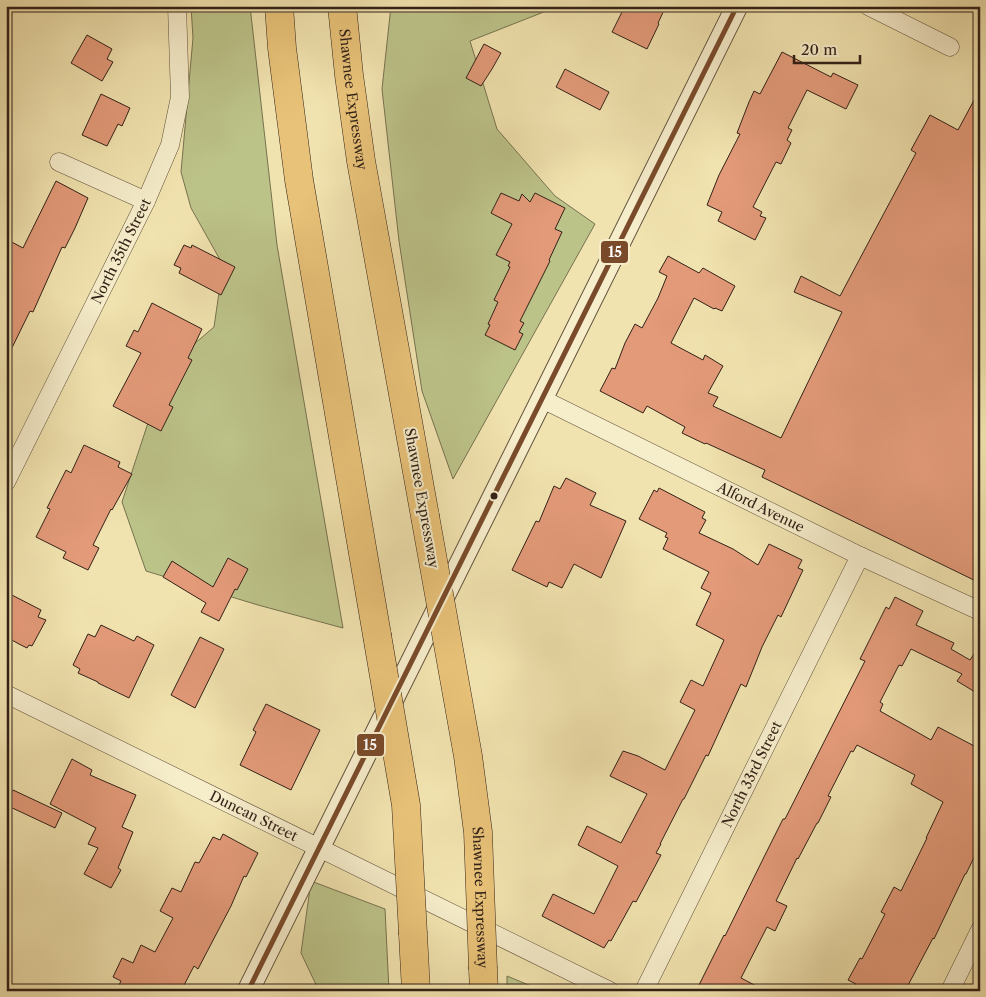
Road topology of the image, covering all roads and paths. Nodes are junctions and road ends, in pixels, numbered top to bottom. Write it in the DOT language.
graph roads {
  1 [pos="177,6"];
  2 [pos="279,6"];
  3 [pos="342,6"];
  4 [pos="737,6"];
  5 [pos="868,6"];
  6 [pos="950,47"];
  7 [pos="59,162"];
  8 [pos="146,201"];
  9 [pos="542,399"];
  10 [pos="6,482"];
  11 [pos="860,556"];
  12 [pos="980,611"];
  13 [pos="6,694"];
  14 [pos="319,848"];
  15 [pos="980,930"];
  16 [pos="484,980"];
  17 [pos="248,991"];
  18 [pos="416,991"];
  19 [pos="610,991"];
  20 [pos="644,991"];
  21 [pos="950,991"];
  1 -- 8 [label="street, North 35th Street"];
  2 -- 18 [label="highway, bridge"];
  3 -- 16 [label="highway, Shawnee Expressway, bridge"];
  4 -- 9 [label="street"];
  5 -- 6 [label="street"];
  7 -- 8 [label="street"];
  8 -- 10 [label="street, North 35th Street"];
  9 -- 11 [label="street, Alford Avenue"];
  9 -- 14 [label="street"];
  11 -- 12 [label="street, Alford Avenue"];
  11 -- 20 [label="street, North 33rd Street"];
  13 -- 14 [label="street, Duncan Street"];
  14 -- 17 [label="street"];
  14 -- 19 [label="street, Duncan Street"];
  15 -- 21 [label="street"];
}
